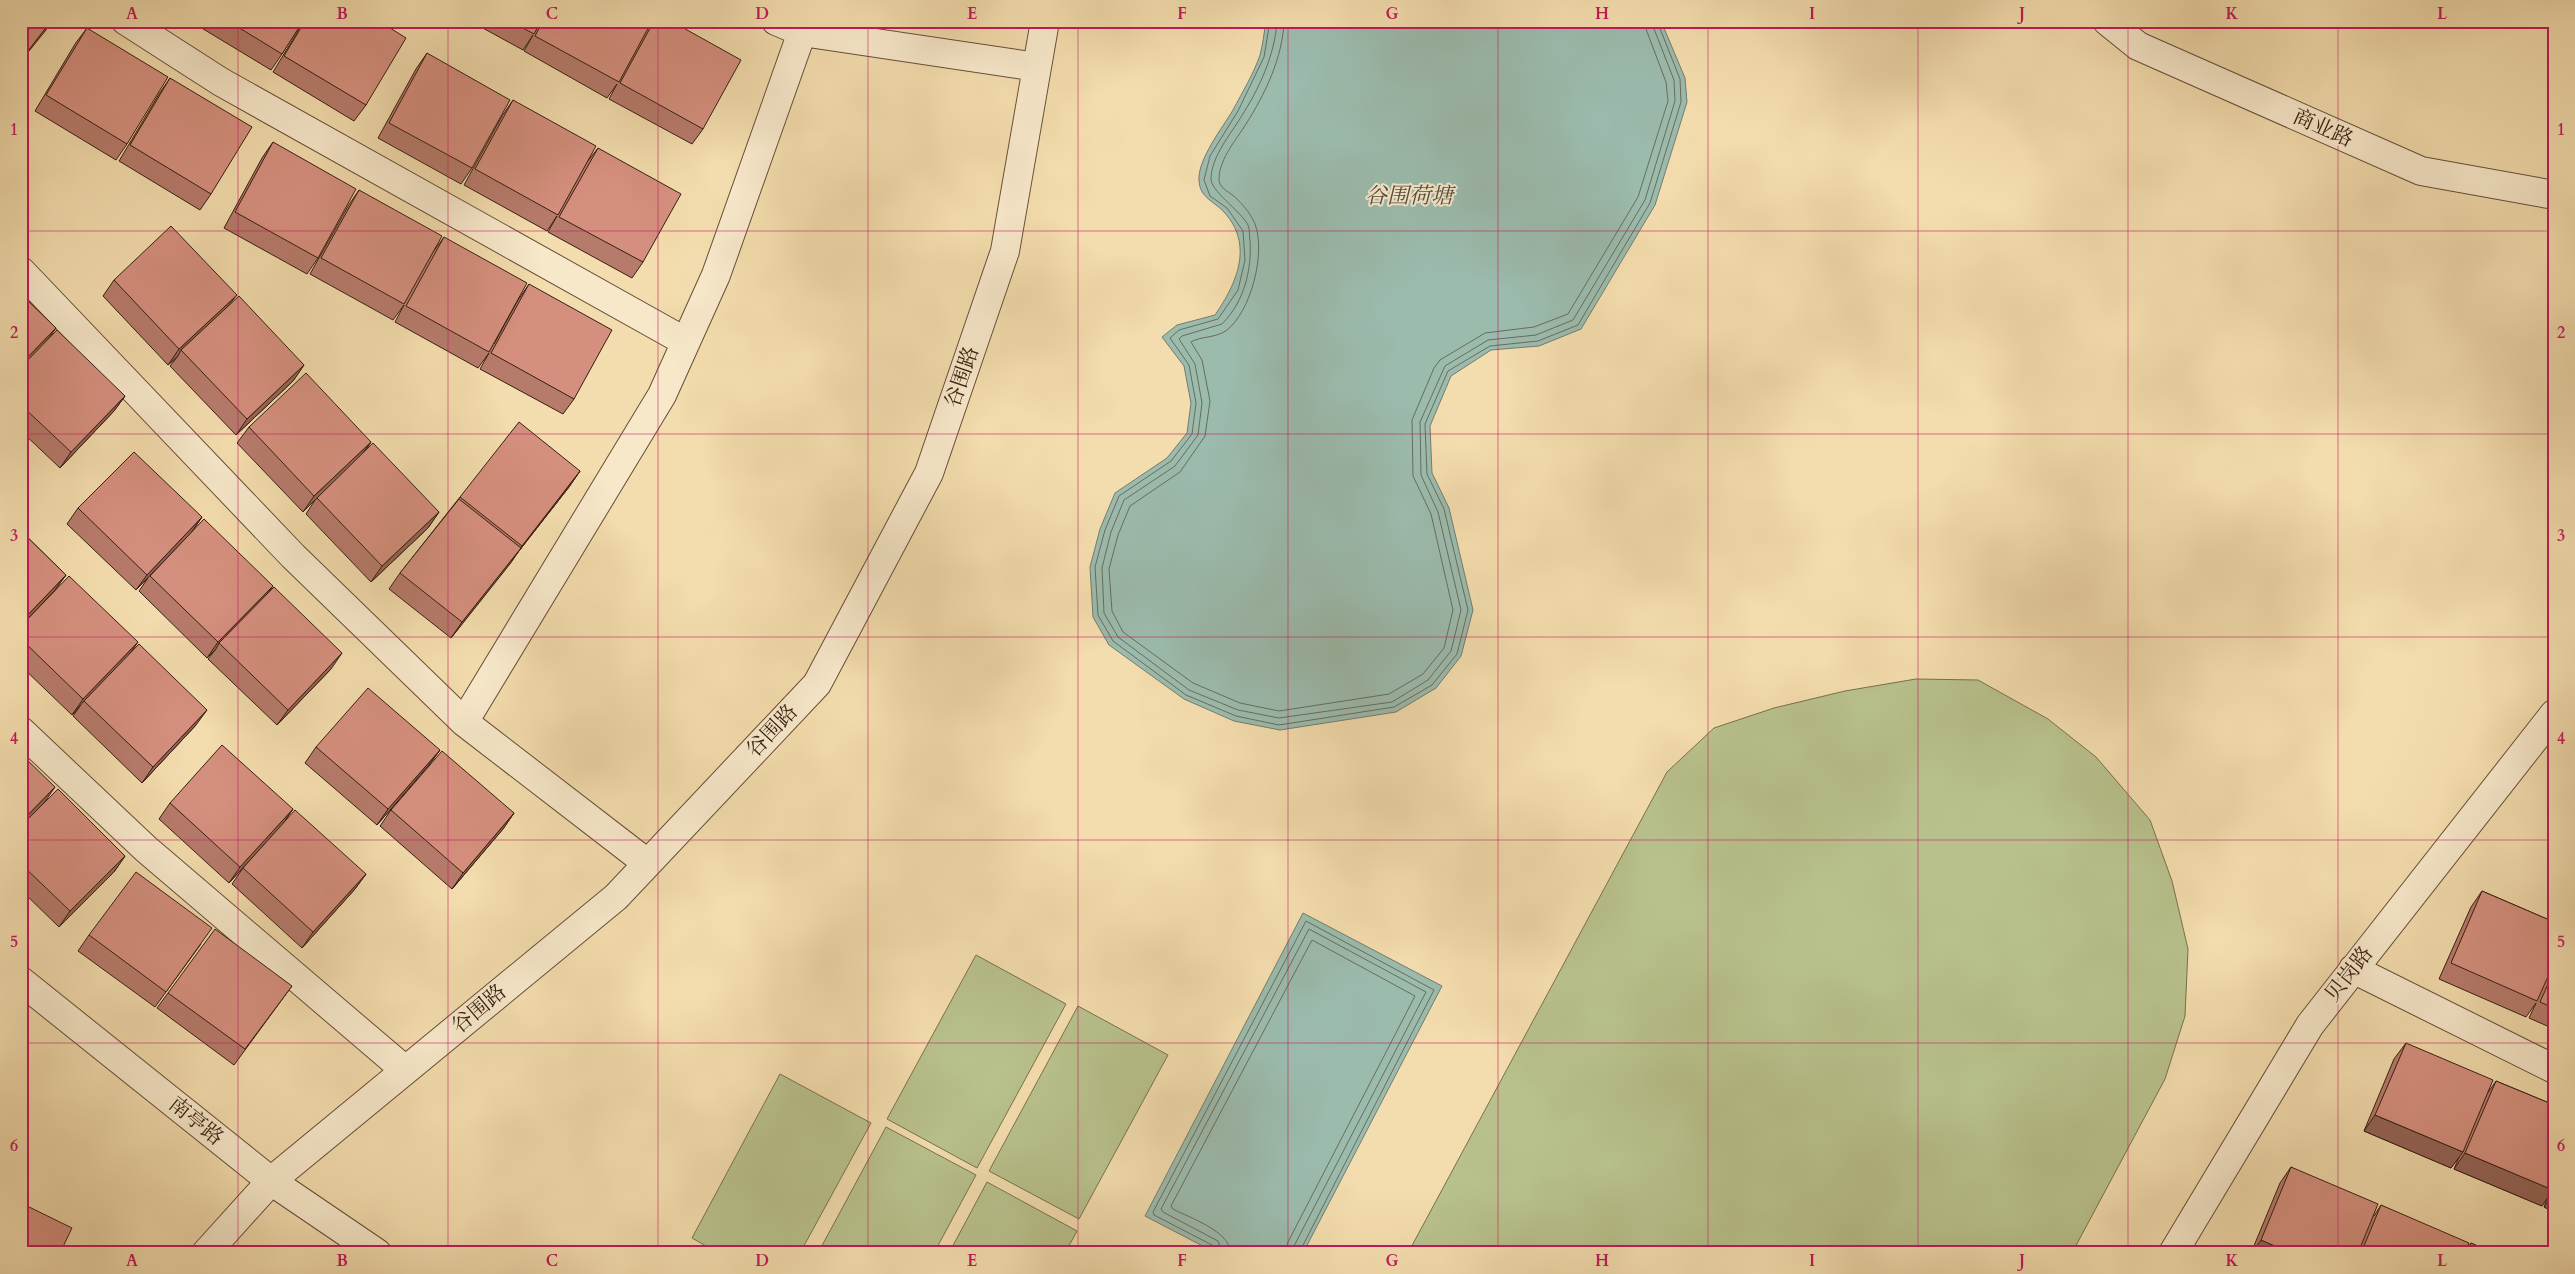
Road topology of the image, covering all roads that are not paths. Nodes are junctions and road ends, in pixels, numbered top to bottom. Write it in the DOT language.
graph roads {
  1 [pos="126,21"];
  2 [pos="776,21"];
  3 [pos="1045,21"];
  4 [pos="2108,21"];
  5 [pos="802,32"];
  6 [pos="1037,67"];
  7 [pos="2554,195"];
  8 [pos="21,271"];
  9 [pos="686,342"];
  10 [pos="2554,714"];
  11 [pos="464,722"];
  12 [pos="21,731"];
  13 [pos="647,863"];
  14 [pos="2353,969"];
  15 [pos="21,981"];
  16 [pos="2554,1069"];
  17 [pos="405,1070"];
  18 [pos="271,1181"];
  19 [pos="206,1253"];
  20 [pos="377,1253"];
  21 [pos="2173,1253"];
  1 -- 9 [label="street"];
  2 -- 5 [label="street"];
  3 -- 6 [label="street, 谷围路"];
  4 -- 7 [label="street, 商业路"];
  5 -- 6 [label="street"];
  5 -- 9 [label="street"];
  6 -- 13 [label="street, 谷围路"];
  8 -- 11 [label="street"];
  9 -- 11 [label="street"];
  10 -- 14 [label="street, 贝岗路"];
  11 -- 13 [label="street"];
  12 -- 17 [label="street"];
  13 -- 17 [label="street, 谷围路"];
  14 -- 16 [label="street"];
  14 -- 21 [label="street, 贝岗路"];
  15 -- 18 [label="street, 南亭路"];
  17 -- 18 [label="street, 谷围路"];
  18 -- 19 [label="street, 谷围路"];
  18 -- 20 [label="street, 南亭路"];
}
